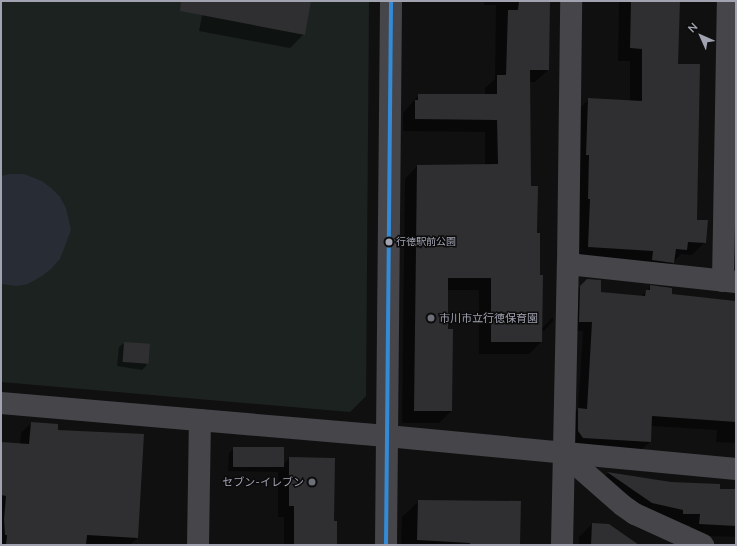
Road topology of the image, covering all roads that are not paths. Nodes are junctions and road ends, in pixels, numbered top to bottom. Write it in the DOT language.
graph roads {
  1 [pos="391,1"];
  2 [pos="571,1"];
  3 [pos="728,1"];
  4 [pos="568,264"];
  5 [pos="729,281"];
  6 [pos="1,402"];
  7 [pos="200,420"];
  8 [pos="387,436"];
  9 [pos="564,454"];
  10 [pos="736,469"];
  11 [pos="198,545"];
  12 [pos="386,545"];
  13 [pos="562,545"];
  14 [pos="704,545"];
  1 -- 8 [label="street"];
  2 -- 4 [label="street"];
  3 -- 5 [label="street"];
  4 -- 5 [label="street"];
  4 -- 9 [label="street"];
  6 -- 7 [label="street"];
  7 -- 8 [label="street"];
  7 -- 11 [label="street"];
  8 -- 9 [label="street"];
  8 -- 12 [label="street"];
  9 -- 10 [label="street"];
  9 -- 13 [label="street"];
  9 -- 14 [label="street"];
}
